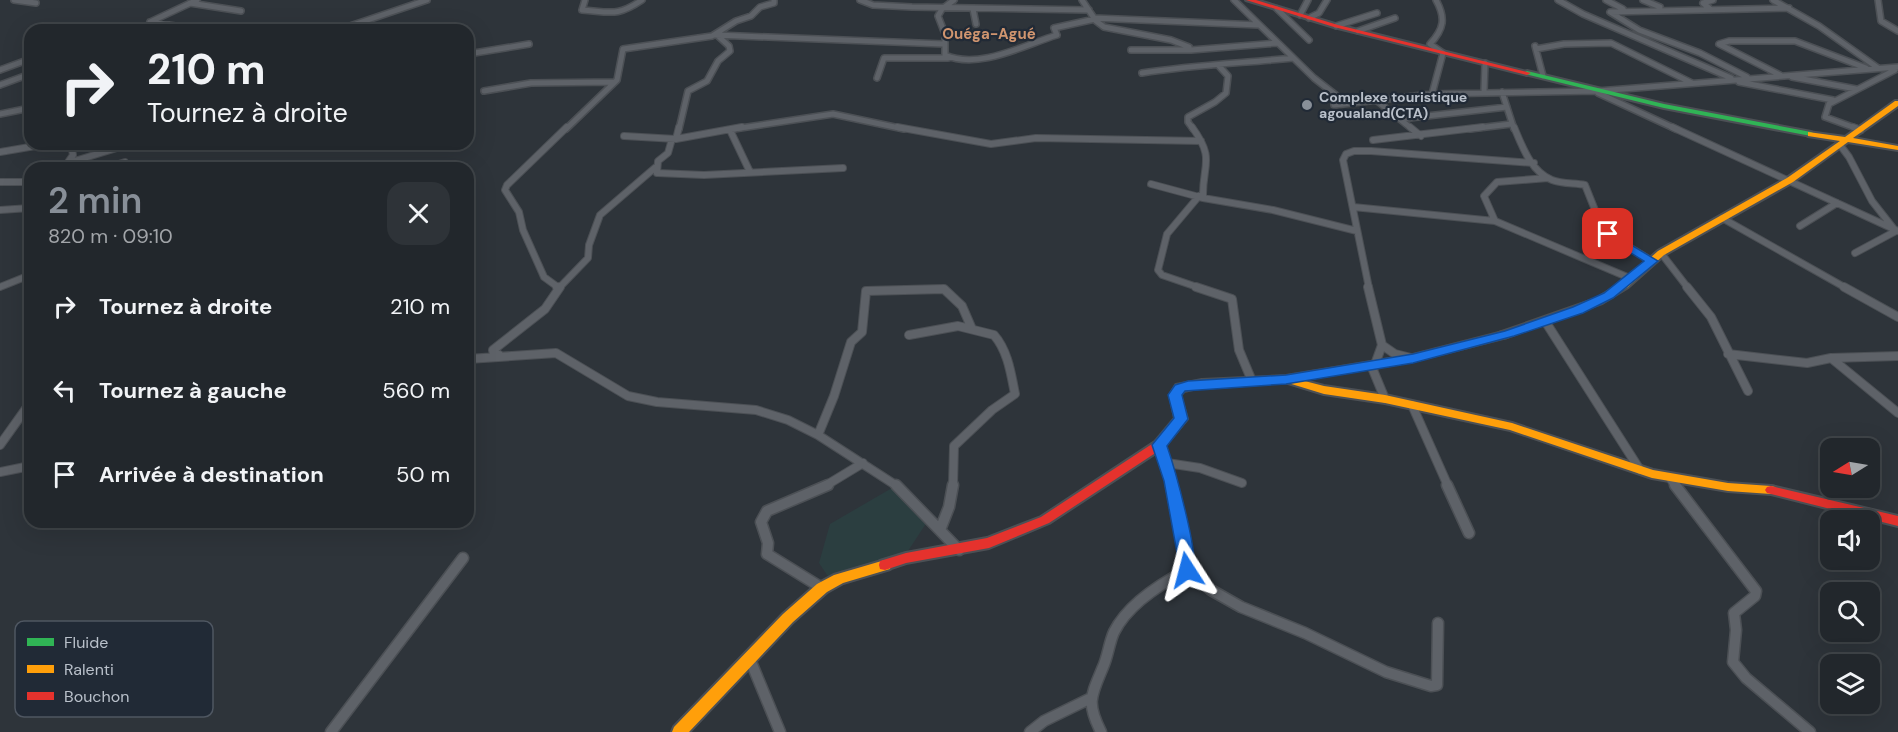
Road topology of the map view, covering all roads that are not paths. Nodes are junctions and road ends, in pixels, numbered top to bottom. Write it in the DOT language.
graph roads {
  1 [pos="14,0"];
  2 [pos="197,0"];
  3 [pos="427,0"];
  4 [pos="585,0"];
  5 [pos="642,0"];
  6 [pos="774,0"];
  7 [pos="860,0"];
  8 [pos="954,0"];
  9 [pos="1082,0"];
  10 [pos="1234,0"];
  11 [pos="1249,0"];
  12 [pos="1308,0"];
  13 [pos="1327,0"];
  14 [pos="1436,0"];
  15 [pos="1558,0"];
  16 [pos="1606,0"];
  17 [pos="1642,0"];
  18 [pos="1713,0"];
  19 [pos="1773,0"];
  20 [pos="1878,0"];
  21 [pos="36,3"];
  22 [pos="190,3"];
  23 [pos="1789,8"];
  24 [pos="942,9"];
  25 [pos="973,9"];
  26 [pos="1278,9"];
  27 [pos="1664,9"];
  28 [pos="1711,9"];
  29 [pos="1089,10"];
  30 [pos="1624,10"];
  31 [pos="241,11"];
  32 [pos="1377,13"];
  33 [pos="1305,17"];
  34 [pos="1094,18"];
  35 [pos="1395,18"];
  36 [pos="162,24"];
  37 [pos="356,24"];
  38 [pos="976,24"];
  39 [pos="1259,25"];
  40 [pos="1336,26"];
  41 [pos="1358,31"];
  42 [pos="1898,31"];
  43 [pos="716,35"];
  44 [pos="1309,40"];
  45 [pos="1277,43"];
  46 [pos="529,44"];
  47 [pos="944,44"];
  48 [pos="1201,49"];
  49 [pos="1131,50"];
  50 [pos="474,53"];
  51 [pos="1443,53"];
  52 [pos="948,58"];
  53 [pos="1293,58"];
  54 [pos="24,61"];
  55 [pos="1485,63"];
  56 [pos="1219,66"];
  57 [pos="1878,68"];
  58 [pos="1868,69"];
  59 [pos="1895,69"];
  60 [pos="0,70"];
  61 [pos="1142,73"];
  62 [pos="1780,75"];
  63 [pos="24,76"];
  64 [pos="1543,76"];
  65 [pos="877,78"];
  66 [pos="1749,78"];
  67 [pos="1726,79"];
  68 [pos="1734,79"];
  69 [pos="614,82"];
  70 [pos="1692,83"];
  71 [pos="0,86"];
  72 [pos="1856,89"];
  73 [pos="1596,91"];
  74 [pos="484,92"];
  75 [pos="1502,92"];
  76 [pos="1484,93"];
  77 [pos="1432,94"];
  78 [pos="1376,100"];
  79 [pos="1833,100"];
  80 [pos="1346,103"];
  81 [pos="1898,103"];
  82 [pos="1334,105"];
  83 [pos="1507,107"];
  84 [pos="24,109"];
  85 [pos="0,114"];
  86 [pos="1400,119"];
  87 [pos="1511,124"];
  88 [pos="730,130"];
  89 [pos="1861,130"];
  90 [pos="624,136"];
  91 [pos="1421,136"];
  92 [pos="674,139"];
  93 [pos="1373,140"];
  94 [pos="1201,141"];
  95 [pos="1844,143"];
  96 [pos="24,148"];
  97 [pos="1898,148"];
  98 [pos="112,150"];
  99 [pos="0,152"];
  100 [pos="75,162"];
  101 [pos="1534,164"];
  102 [pos="657,166"];
  103 [pos="843,168"];
  104 [pos="750,172"];
  105 [pos="1548,178"];
  106 [pos="1790,180"];
  107 [pos="0,182"];
  108 [pos="24,182"];
  109 [pos="1151,184"];
  110 [pos="1201,197"];
  111 [pos="1837,203"];
  112 [pos="1353,207"];
  113 [pos="24,208"];
  114 [pos="0,210"];
  115 [pos="1722,218"];
  116 [pos="1495,221"];
  117 [pos="1800,226"];
  118 [pos="1357,231"];
  119 [pos="1897,232"];
  120 [pos="1661,253"];
  121 [pos="1856,253"];
  122 [pos="1652,261"];
  123 [pos="24,277"];
  124 [pos="1632,279"];
  125 [pos="0,287"];
  126 [pos="559,288"];
  127 [pos="1897,315"];
  128 [pos="1545,321"];
  129 [pos="972,329"];
  130 [pos="909,335"];
  131 [pos="1382,345"];
  132 [pos="1728,354"];
  133 [pos="504,356"];
  134 [pos="1898,356"];
  135 [pos="474,358"];
  136 [pos="1413,358"];
  137 [pos="1831,358"];
  138 [pos="1374,366"];
  139 [pos="1286,379"];
  140 [pos="1252,381"];
  141 [pos="1748,391"];
  142 [pos="1385,399"];
  143 [pos="1412,405"];
  144 [pos="24,411"];
  145 [pos="1898,413"];
  146 [pos="818,435"];
  147 [pos="0,445"];
  148 [pos="1159,445"];
  149 [pos="1167,462"];
  150 [pos="863,463"];
  151 [pos="24,467"];
  152 [pos="1641,470"];
  153 [pos="0,472"];
  154 [pos="1668,477"];
  155 [pos="1242,483"];
  156 [pos="1898,520"];
  157 [pos="940,530"];
  158 [pos="1470,533"];
  159 [pos="959,550"];
  160 [pos="463,558"];
  161 [pos="1187,570"];
  162 [pos="822,588"];
  163 [pos="1438,623"];
  164 [pos="749,657"];
  165 [pos="1089,699"];
  166 [pos="331,732"];
  167 [pos="679,732"];
  168 [pos="780,732"];
  169 [pos="1030,732"];
  170 [pos="1101,732"];
  171 [pos="1810,732"];
  1 -- 21 [label="street"];
  2 -- 22 [label="street"];
  3 -- 37 [label="street"];
  4 -- 5 [label="street"];
  6 -- 43 [label="street"];
  7 -- 24 [label="street"];
  8 -- 24 [label="street"];
  9 -- 29 [label="street"];
  10 -- 39 [label="street"];
  11 -- 26 [label="street"];
  12 -- 33 [label="street"];
  13 -- 33 [label="street"];
  14 -- 51 [label="street"];
  15 -- 68 [label="street"];
  16 -- 30 [label="street"];
  17 -- 27 [label="street"];
  18 -- 28 [label="street"];
  19 -- 23 [label="street"];
  20 -- 42 [label="street"];
  22 -- 31 [label="street"];
  22 -- 36 [label="street"];
  23 -- 28 [label="street"];
  23 -- 57 [label="street"];
  24 -- 25 [label="street"];
  24 -- 47 [label="street"];
  25 -- 29 [label="street"];
  25 -- 38 [label="street"];
  26 -- 33 [label="street"];
  26 -- 44 [label="street"];
  27 -- 28 [label="street"];
  27 -- 30 [label="street"];
  29 -- 34 [label="street"];
  30 -- 66 [label="street"];
  32 -- 40 [label="street"];
  33 -- 40 [label="street"];
  34 -- 39 [label="street"];
  34 -- 48 [label="street"];
  34 -- 52 [label="street"];
  35 -- 41 [label="street"];
  39 -- 45 [label="street"];
  40 -- 41 [label="street"];
  41 -- 51 [label="street"];
  43 -- 47 [label="street"];
  43 -- 69 [label="street"];
  43 -- 92 [label="street"];
  45 -- 48 [label="street"];
  45 -- 53 [label="street"];
  46 -- 50 [label="street"];
  47 -- 52 [label="street"];
  48 -- 49 [label="street"];
  51 -- 55 [label="street"];
  51 -- 77 [label="street"];
  52 -- 65 [label="street"];
  53 -- 56 [label="street"];
  53 -- 80 [label="street"];
  54 -- 60 [label="street"];
  55 -- 64 [label="street"];
  55 -- 76 [label="street"];
  56 -- 61 [label="street"];
  56 -- 94 [label="street"];
  57 -- 58 [label="street"];
  57 -- 59 [label="street"];
  58 -- 62 [label="street"];
  58 -- 62 [label="street"];
  59 -- 72 [label="street"];
  62 -- 66 [label="street"];
  62 -- 72 [label="street"];
  63 -- 71 [label="street"];
  64 -- 70 [label="street"];
  64 -- 73 [label="street"];
  66 -- 68 [label="street"];
  67 -- 68 [label="street"];
  67 -- 70 [label="street"];
  67 -- 79 [label="street"];
  69 -- 74 [label="street"];
  69 -- 126 [label="street"];
  70 -- 73 [label="street"];
  72 -- 79 [label="street"];
  73 -- 75 [label="street"];
  73 -- 95 [label="street"];
  73 -- 106 [label="street"];
  75 -- 76 [label="street"];
  75 -- 83 [label="street"];
  76 -- 77 [label="street"];
  77 -- 78 [label="street"];
  78 -- 80 [label="street"];
  78 -- 86 [label="street"];
  79 -- 89 [label="street"];
  80 -- 82 [label="street"];
  81 -- 89 [label="street"];
  83 -- 86 [label="street"];
  83 -- 87 [label="street"];
  84 -- 85 [label="street"];
  86 -- 91 [label="street"];
  87 -- 91 [label="street"];
  87 -- 101 [label="street"];
  88 -- 92 [label="street"];
  88 -- 94 [label="street"];
  88 -- 104 [label="street"];
  89 -- 95 [label="street"];
  90 -- 92 [label="street"];
  91 -- 93 [label="street"];
  92 -- 102 [label="street"];
  94 -- 110 [label="street"];
  95 -- 97 [label="street"];
  95 -- 106 [label="street"];
  95 -- 119 [label="street"];
  96 -- 99 [label="street"];
  98 -- 100 [label="street"];
  101 -- 105 [label="street"];
  101 -- 112 [label="street"];
  102 -- 104 [label="street"];
  102 -- 126 [label="street"];
  103 -- 104 [label="street"];
  105 -- 116 [label="street"];
  105 -- 122 [label="street"];
  106 -- 111 [label="street"];
  106 -- 115 [label="street"];
  107 -- 108 [label="street"];
  109 -- 110 [label="street"];
  110 -- 118 [label="street"];
  110 -- 140 [label="street"];
  111 -- 117 [label="street"];
  111 -- 119 [label="street"];
  112 -- 116 [label="street"];
  112 -- 118 [label="street"];
  113 -- 114 [label="street"];
  115 -- 120 [label="street"];
  115 -- 127 [label="street"];
  116 -- 124 [label="street"];
  118 -- 131 [label="street"];
  119 -- 121 [label="street"];
  120 -- 122 [label="street"];
  120 -- 132 [label="street"];
  122 -- 124 [label="street"];
  123 -- 125 [label="street"];
  124 -- 128 [label="street"];
  126 -- 133 [label="street"];
  128 -- 136 [label="street"];
  128 -- 152 [label="street"];
  129 -- 130 [label="street"];
  129 -- 146 [label="street"];
  129 -- 157 [label="street"];
  131 -- 136 [label="street"];
  131 -- 138 [label="street"];
  132 -- 137 [label="street"];
  132 -- 141 [label="street"];
  133 -- 135 [label="street"];
  133 -- 146 [label="street"];
  134 -- 137 [label="street"];
  136 -- 138 [label="street"];
  137 -- 145 [label="street"];
  138 -- 139 [label="street"];
  138 -- 142 [label="street"];
  139 -- 140 [label="street"];
  139 -- 142 [label="street"];
  140 -- 148 [label="street"];
  142 -- 143 [label="street"];
  143 -- 152 [label="street"];
  143 -- 158 [label="street"];
  144 -- 147 [label="street"];
  146 -- 150 [label="street"];
  148 -- 149 [label="street"];
  148 -- 159 [label="street"];
  149 -- 155 [label="street"];
  149 -- 161 [label="street"];
  150 -- 157 [label="street"];
  150 -- 162 [label="street"];
  151 -- 153 [label="street"];
  152 -- 154 [label="street"];
  154 -- 156 [label="street"];
  154 -- 171 [label="street"];
  157 -- 159 [label="street"];
  159 -- 162 [label="street"];
  160 -- 166 [label="street"];
  161 -- 163 [label="street"];
  161 -- 165 [label="street"];
  162 -- 164 [label="street"];
  164 -- 167 [label="street"];
  164 -- 168 [label="street"];
  165 -- 169 [label="street"];
  165 -- 170 [label="street"];
}
